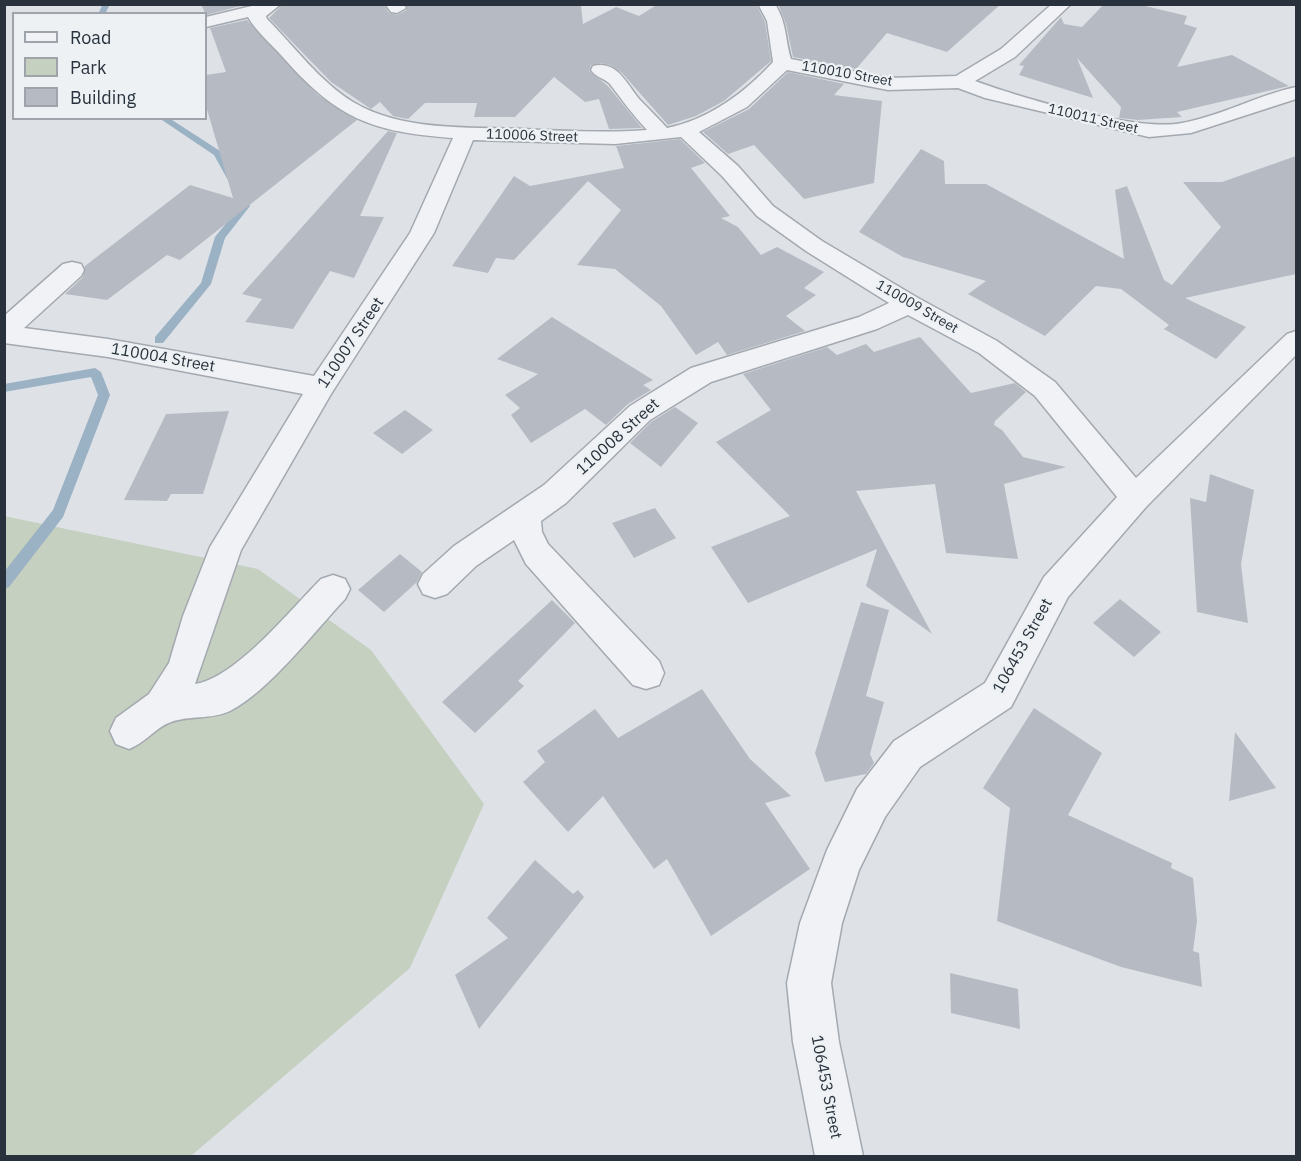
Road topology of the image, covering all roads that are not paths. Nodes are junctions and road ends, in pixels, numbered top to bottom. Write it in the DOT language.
graph roads {
  1 [pos="766,4"];
  2 [pos="1063,4"];
  3 [pos="267,7"];
  4 [pos="210,19"];
  5 [pos="783,63"];
  6 [pos="600,70"];
  7 [pos="960,82"];
  8 [pos="1296,93"];
  9 [pos="673,132"];
  10 [pos="465,134"];
  11 [pos="72,270"];
  12 [pos="909,304"];
  13 [pos="4,332"];
  14 [pos="1296,340"];
  15 [pos="321,387"];
  16 [pos="1135,498"];
  17 [pos="525,516"];
  18 [pos="435,584"];
  19 [pos="333,589"];
  20 [pos="646,673"];
  21 [pos="162,706"];
  22 [pos="129,731"];
  23 [pos="839,1156"];
  1 -- 5 [label="street"];
  2 -- 7 [label="street, 110010 Street"];
  3 -- 4 [label="street"];
  3 -- 10 [label="street, 110006 Street"];
  5 -- 7 [label="street, 110010 Street"];
  5 -- 9 [label="street, 110006 Street"];
  6 -- 9 [label="street, 110009 Street"];
  7 -- 8 [label="street, 110011 Street"];
  9 -- 10 [label="street, 110006 Street"];
  9 -- 12 [label="street, 110009 Street"];
  10 -- 15 [label="street, 110007 Street"];
  11 -- 13 [label="street"];
  12 -- 16 [label="street, 110009 Street"];
  12 -- 17 [label="street, 110008 Street"];
  13 -- 15 [label="street, 110004 Street"];
  14 -- 16 [label="street, 106453 Street"];
  15 -- 21 [label="street, 110007 Street"];
  16 -- 23 [label="street, 106453 Street"];
  17 -- 18 [label="street, 110008 Street"];
  17 -- 20 [label="street"];
  19 -- 21 [label="street"];
  21 -- 22 [label="street"];
}
